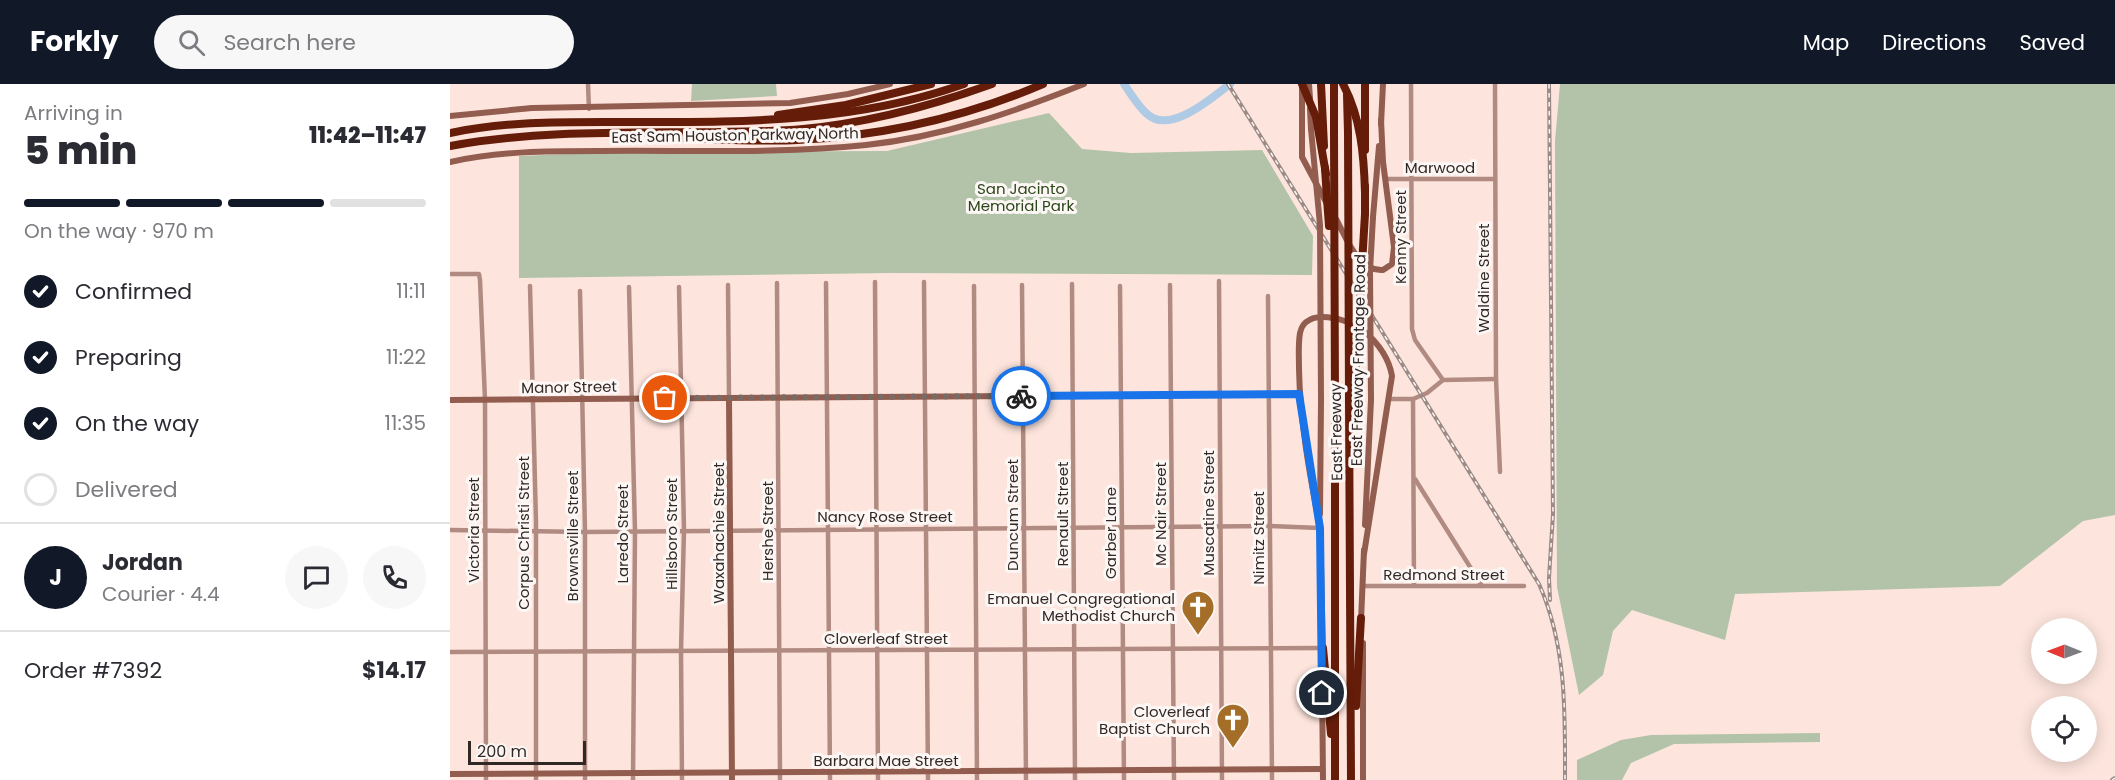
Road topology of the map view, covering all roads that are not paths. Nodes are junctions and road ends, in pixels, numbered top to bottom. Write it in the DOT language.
graph roads {
  1 [pos="588,84"];
  2 [pos="890,84"];
  3 [pos="931,84"];
  4 [pos="964,84"];
  5 [pos="992,84"];
  6 [pos="1043,84"];
  7 [pos="1084,84"];
  8 [pos="1302,84"];
  9 [pos="1309,84"];
  10 [pos="1321,84"];
  11 [pos="1334,84"];
  12 [pos="1345,84"];
  13 [pos="1365,84"];
  14 [pos="1383,84"];
  15 [pos="1411,84"];
  16 [pos="1494,84"];
  17 [pos="589,109"];
  18 [pos="450,116"];
  19 [pos="1381,120"];
  20 [pos="718,122"];
  21 [pos="452,132"];
  22 [pos="522,137"];
  23 [pos="450,146"];
  24 [pos="450,162"];
  25 [pos="1326,174"];
  26 [pos="1385,179"];
  27 [pos="1412,179"];
  28 [pos="1495,179"];
  29 [pos="1365,193"];
  30 [pos="450,274"];
  31 [pos="1219,281"];
  32 [pos="875,282"];
  33 [pos="924,282"];
  34 [pos="777,283"];
  35 [pos="826,283"];
  36 [pos="1072,284"];
  37 [pos="728,285"];
  38 [pos="1022,285"];
  39 [pos="1170,285"];
  40 [pos="530,286"];
  41 [pos="974,286"];
  42 [pos="1120,286"];
  43 [pos="629,287"];
  44 [pos="679,287"];
  45 [pos="580,291"];
  46 [pos="1334,292"];
  47 [pos="1268,296"];
  48 [pos="1496,379"];
  49 [pos="1443,380"];
  50 [pos="1299,394"];
  51 [pos="1171,395"];
  52 [pos="1219,395"];
  53 [pos="1270,395"];
  54 [pos="975,396"];
  55 [pos="1023,396"];
  56 [pos="1073,396"];
  57 [pos="1121,396"];
  58 [pos="827,397"];
  59 [pos="876,397"];
  60 [pos="925,397"];
  61 [pos="632,398"];
  62 [pos="681,398"];
  63 [pos="729,398"];
  64 [pos="778,398"];
  65 [pos="534,399"];
  66 [pos="583,399"];
  67 [pos="1390,399"];
  68 [pos="1413,399"];
  69 [pos="450,400"];
  70 [pos="485,400"];
  71 [pos="1351,400"];
  72 [pos="1500,472"];
  73 [pos="1414,477"];
  74 [pos="1172,526"];
  75 [pos="1220,526"];
  76 [pos="1270,526"];
  77 [pos="926,527"];
  78 [pos="1122,527"];
  79 [pos="828,528"];
  80 [pos="976,528"];
  81 [pos="1024,528"];
  82 [pos="1074,528"];
  83 [pos="1320,528"];
  84 [pos="730,529"];
  85 [pos="778,529"];
  86 [pos="877,529"];
  87 [pos="450,530"];
  88 [pos="536,530"];
  89 [pos="684,530"];
  90 [pos="585,531"];
  91 [pos="635,531"];
  92 [pos="486,532"];
  93 [pos="1364,554"];
  94 [pos="1363,586"];
  95 [pos="1414,586"];
  96 [pos="1482,586"];
  97 [pos="1524,586"];
  98 [pos="1361,618"];
  99 [pos="1221,648"];
  100 [pos="1271,648"];
  101 [pos="1323,648"];
  102 [pos="1025,649"];
  103 [pos="1074,649"];
  104 [pos="1123,649"];
  105 [pos="1173,649"];
  106 [pos="829,650"];
  107 [pos="878,650"];
  108 [pos="927,650"];
  109 [pos="976,650"];
  110 [pos="634,651"];
  111 [pos="681,651"];
  112 [pos="731,651"];
  113 [pos="779,651"];
  114 [pos="450,652"];
  115 [pos="484,652"];
  116 [pos="535,652"];
  117 [pos="584,652"];
  118 [pos="1322,769"];
  119 [pos="1123,770"];
  120 [pos="1174,770"];
  121 [pos="1222,770"];
  122 [pos="1272,770"];
  123 [pos="1351,770"];
  124 [pos="928,771"];
  125 [pos="977,771"];
  126 [pos="1026,771"];
  127 [pos="1075,771"];
  128 [pos="780,772"];
  129 [pos="830,772"];
  130 [pos="878,772"];
  131 [pos="450,774"];
  132 [pos="682,776"];
  133 [pos="732,776"];
  134 [pos="1335,776"];
  135 [pos="485,777"];
  136 [pos="536,777"];
  137 [pos="585,777"];
  138 [pos="633,777"];
  139 [pos="780,780"];
  140 [pos="830,780"];
  141 [pos="878,780"];
  142 [pos="928,780"];
  143 [pos="977,780"];
  144 [pos="1026,780"];
  145 [pos="1075,780"];
  146 [pos="1124,780"];
  147 [pos="1174,780"];
  148 [pos="1222,780"];
  149 [pos="1272,780"];
  150 [pos="1323,780"];
  151 [pos="1351,780"];
  152 [pos="1363,780"];
  1 -- 17 [label="street"];
  2 -- 17 [label="main road, East Sam Houston Parkway North"];
  3 -- 20 [label="highway"];
  4 -- 20 [label="highway, East Sam Houston Parkway North"];
  5 -- 22 [label="highway, East Sam Houston Parkway North"];
  6 -- 22 [label="highway"];
  7 -- 24 [label="main road, East Sam Houston Parkway North"];
  8 -- 25 [label="highway, bridge"];
  8 -- 26 [label="main road"];
  9 -- 83 [label="main road, bridge"];
  10 -- 25 [label="highway, bridge"];
  11 -- 46 [label="highway, East Freeway, bridge"];
  12 -- 29 [label="highway, bridge"];
  12 -- 71 [label="highway, East Freeway, bridge"];
  13 -- 29 [label="highway, bridge"];
  14 -- 19 [label="main road, East Freeway Frontage Road"];
  15 -- 27 [label="street, Kenny Street"];
  16 -- 28 [label="street, Waldine Street"];
  17 -- 18 [label="main road, East Sam Houston Parkway North"];
  19 -- 26 [label="main road"];
  19 -- 93 [label="main road, East Freeway Frontage Road, bridge"];
  20 -- 21 [label="highway, East Sam Houston Parkway North"];
  22 -- 23 [label="highway, East Sam Houston Parkway North"];
  25 -- 46 [label="highway, bridge"];
  26 -- 27 [label="street, Marwood"];
  27 -- 28 [label="street, Marwood"];
  27 -- 49 [label="street, Kenny Street"];
  28 -- 48 [label="street, Waldine Street"];
  29 -- 71 [label="highway, bridge"];
  30 -- 70 [label="street, Victoria Street"];
  31 -- 52 [label="street, Muscatine Street"];
  32 -- 59 [label="street"];
  33 -- 60 [label="street"];
  34 -- 64 [label="street, Hershe Street"];
  35 -- 58 [label="street"];
  36 -- 56 [label="street, Renault Street"];
  37 -- 63 [label="street, Waxahachie Street"];
  38 -- 55 [label="street, Duncum Street"];
  39 -- 51 [label="street, Mc Nair Street"];
  40 -- 65 [label="street, Corpus Christi Street"];
  41 -- 54 [label="street"];
  42 -- 57 [label="street, Garber Lane"];
  43 -- 61 [label="street, Laredo Street"];
  44 -- 62 [label="street, Hillsboro Street"];
  45 -- 66 [label="street, Brownsville Street"];
  46 -- 134 [label="highway, East Freeway, bridge"];
  47 -- 53 [label="street, Nimitz Street"];
  48 -- 49 [label="street"];
  48 -- 72 [label="street, Waldine Street"];
  49 -- 68 [label="street"];
  50 -- 53 [label="main road, Manor Street"];
  50 -- 67 [label="main road"];
  50 -- 83 [label="main road"];
  51 -- 52 [label="main road, Manor Street"];
  51 -- 57 [label="main road, Manor Street"];
  51 -- 74 [label="street, Mc Nair Street"];
  52 -- 53 [label="main road, Manor Street"];
  52 -- 75 [label="street, Muscatine Street"];
  53 -- 76 [label="street, Nimitz Street"];
  54 -- 55 [label="main road, Manor Street"];
  54 -- 60 [label="main road, Manor Street"];
  54 -- 80 [label="street"];
  55 -- 56 [label="main road, Manor Street"];
  55 -- 81 [label="street, Duncum Street"];
  56 -- 57 [label="main road, Manor Street"];
  56 -- 82 [label="street, Renault Street"];
  57 -- 78 [label="street, Garber Lane"];
  58 -- 59 [label="main road, Manor Street"];
  58 -- 64 [label="main road, Manor Street"];
  58 -- 79 [label="street"];
  59 -- 60 [label="main road, Manor Street"];
  59 -- 86 [label="street"];
  60 -- 77 [label="street"];
  61 -- 62 [label="main road, Manor Street"];
  61 -- 66 [label="main road, Manor Street"];
  61 -- 91 [label="street, Laredo Street"];
  62 -- 63 [label="main road, Manor Street"];
  62 -- 89 [label="street, Hillsboro Street"];
  63 -- 64 [label="main road, Manor Street"];
  63 -- 84 [label="main road, Waxahachie Street"];
  64 -- 85 [label="street, Hershe Street"];
  65 -- 66 [label="main road, Manor Street"];
  65 -- 70 [label="main road, Manor Street"];
  65 -- 88 [label="street, Corpus Christi Street"];
  66 -- 90 [label="street, Brownsville Street"];
  67 -- 68 [label="street"];
  67 -- 93 [label="main road"];
  68 -- 73 [label="street"];
  69 -- 70 [label="main road, Manor Street"];
  70 -- 92 [label="street, Victoria Street"];
  71 -- 123 [label="highway, East Freeway"];
  73 -- 95 [label="street"];
  73 -- 96 [label="street"];
  74 -- 75 [label="street, Nancy Rose Street"];
  74 -- 78 [label="street, Nancy Rose Street"];
  74 -- 105 [label="street, Mc Nair Street"];
  75 -- 76 [label="street, Nancy Rose Street"];
  75 -- 99 [label="street, Muscatine Street"];
  76 -- 83 [label="street, Nancy Rose Street"];
  76 -- 100 [label="street, Nimitz Street"];
  77 -- 80 [label="street, Nancy Rose Street"];
  77 -- 86 [label="street, Nancy Rose Street"];
  77 -- 108 [label="street"];
  78 -- 82 [label="street, Nancy Rose Street"];
  78 -- 104 [label="street, Garber Lane"];
  79 -- 85 [label="street, Nancy Rose Street"];
  79 -- 86 [label="street, Nancy Rose Street"];
  79 -- 106 [label="street"];
  80 -- 81 [label="street, Nancy Rose Street"];
  80 -- 109 [label="street"];
  81 -- 82 [label="street, Nancy Rose Street"];
  81 -- 102 [label="street, Duncum Street"];
  82 -- 103 [label="street, Renault Street"];
  83 -- 101 [label="main road"];
  84 -- 85 [label="street, Nancy Rose Street"];
  84 -- 89 [label="street, Nancy Rose Street"];
  84 -- 112 [label="main road, Waxahachie Street"];
  85 -- 113 [label="street, Hershe Street"];
  86 -- 107 [label="street"];
  87 -- 92 [label="street, Nancy Rose Street"];
  88 -- 90 [label="street, Nancy Rose Street"];
  88 -- 92 [label="street, Nancy Rose Street"];
  88 -- 116 [label="street, Corpus Christi Street"];
  89 -- 91 [label="street, Nancy Rose Street"];
  89 -- 111 [label="street, Hillsboro Street"];
  90 -- 91 [label="street, Nancy Rose Street"];
  90 -- 117 [label="street, Brownsville Street"];
  91 -- 110 [label="street, Laredo Street"];
  92 -- 115 [label="street, Victoria Street"];
  93 -- 94 [label="main road, East Freeway Frontage Road"];
  94 -- 95 [label="street, Redmond Street"];
  94 -- 98 [label="main road, East Freeway Frontage Road"];
  95 -- 96 [label="street, Redmond Street"];
  96 -- 97 [label="street, Redmond Street"];
  98 -- 123 [label="highway"];
  98 -- 152 [label="main road, East Freeway Frontage Road"];
  99 -- 100 [label="street, Cloverleaf Street"];
  99 -- 105 [label="street, Cloverleaf Street"];
  99 -- 121 [label="street, Muscatine Street"];
  100 -- 101 [label="street, Cloverleaf Street"];
  100 -- 122 [label="street, Nimitz Street"];
  101 -- 118 [label="main road"];
  101 -- 134 [label="highway"];
  102 -- 103 [label="street, Cloverleaf Street"];
  102 -- 109 [label="street, Cloverleaf Street"];
  102 -- 126 [label="street, Duncum Street"];
  103 -- 104 [label="street, Cloverleaf Street"];
  103 -- 127 [label="street, Renault Street"];
  104 -- 105 [label="street, Cloverleaf Street"];
  104 -- 119 [label="street, Garber Lane"];
  105 -- 120 [label="street, Mc Nair Street"];
  106 -- 107 [label="street, Cloverleaf Street"];
  106 -- 113 [label="street, Cloverleaf Street"];
  106 -- 129 [label="street"];
  107 -- 108 [label="street, Cloverleaf Street"];
  107 -- 130 [label="street"];
  108 -- 109 [label="street, Cloverleaf Street"];
  108 -- 124 [label="street"];
  109 -- 125 [label="street"];
  110 -- 111 [label="street, Cloverleaf Street"];
  110 -- 117 [label="street, Cloverleaf Street"];
  110 -- 138 [label="street, Laredo Street"];
  111 -- 112 [label="street, Cloverleaf Street"];
  111 -- 132 [label="street, Hillsboro Street"];
  112 -- 113 [label="street, Cloverleaf Street"];
  112 -- 133 [label="main road, Waxahachie Street"];
  113 -- 128 [label="street, Hershe Street"];
  114 -- 115 [label="street, Cloverleaf Street"];
  115 -- 116 [label="street, Cloverleaf Street"];
  115 -- 135 [label="street, Victoria Street"];
  116 -- 117 [label="street, Cloverleaf Street"];
  116 -- 136 [label="street, Corpus Christi Street"];
  117 -- 137 [label="street, Brownsville Street"];
  118 -- 122 [label="main road, Barbara Mae Street"];
  118 -- 150 [label="main road"];
  119 -- 120 [label="main road, Barbara Mae Street"];
  119 -- 127 [label="main road, Barbara Mae Street"];
  119 -- 146 [label="street, Garber Lane"];
  120 -- 121 [label="main road, Barbara Mae Street"];
  120 -- 147 [label="street, Mc Nair Street"];
  121 -- 122 [label="main road, Barbara Mae Street"];
  121 -- 148 [label="street, Muscatine Street"];
  122 -- 149 [label="street, Nimitz Street"];
  123 -- 151 [label="highway, East Freeway"];
  124 -- 125 [label="main road, Barbara Mae Street"];
  124 -- 130 [label="main road, Barbara Mae Street"];
  124 -- 142 [label="street"];
  125 -- 126 [label="main road, Barbara Mae Street"];
  125 -- 143 [label="street"];
  126 -- 127 [label="main road, Barbara Mae Street"];
  126 -- 144 [label="street, Duncum Street"];
  127 -- 145 [label="street, Renault Street"];
  128 -- 129 [label="main road, Barbara Mae Street"];
  128 -- 133 [label="main road, Barbara Mae Street"];
  128 -- 139 [label="street, Hershe Street"];
  129 -- 130 [label="main road, Barbara Mae Street"];
  129 -- 140 [label="street"];
  130 -- 141 [label="street"];
  131 -- 135 [label="main road, Barbara Mae Street"];
  132 -- 133 [label="main road, Barbara Mae Street"];
  132 -- 138 [label="main road, Barbara Mae Street"];
  135 -- 136 [label="main road, Barbara Mae Street"];
  136 -- 137 [label="main road, Barbara Mae Street"];
  137 -- 138 [label="main road, Barbara Mae Street"];
}
